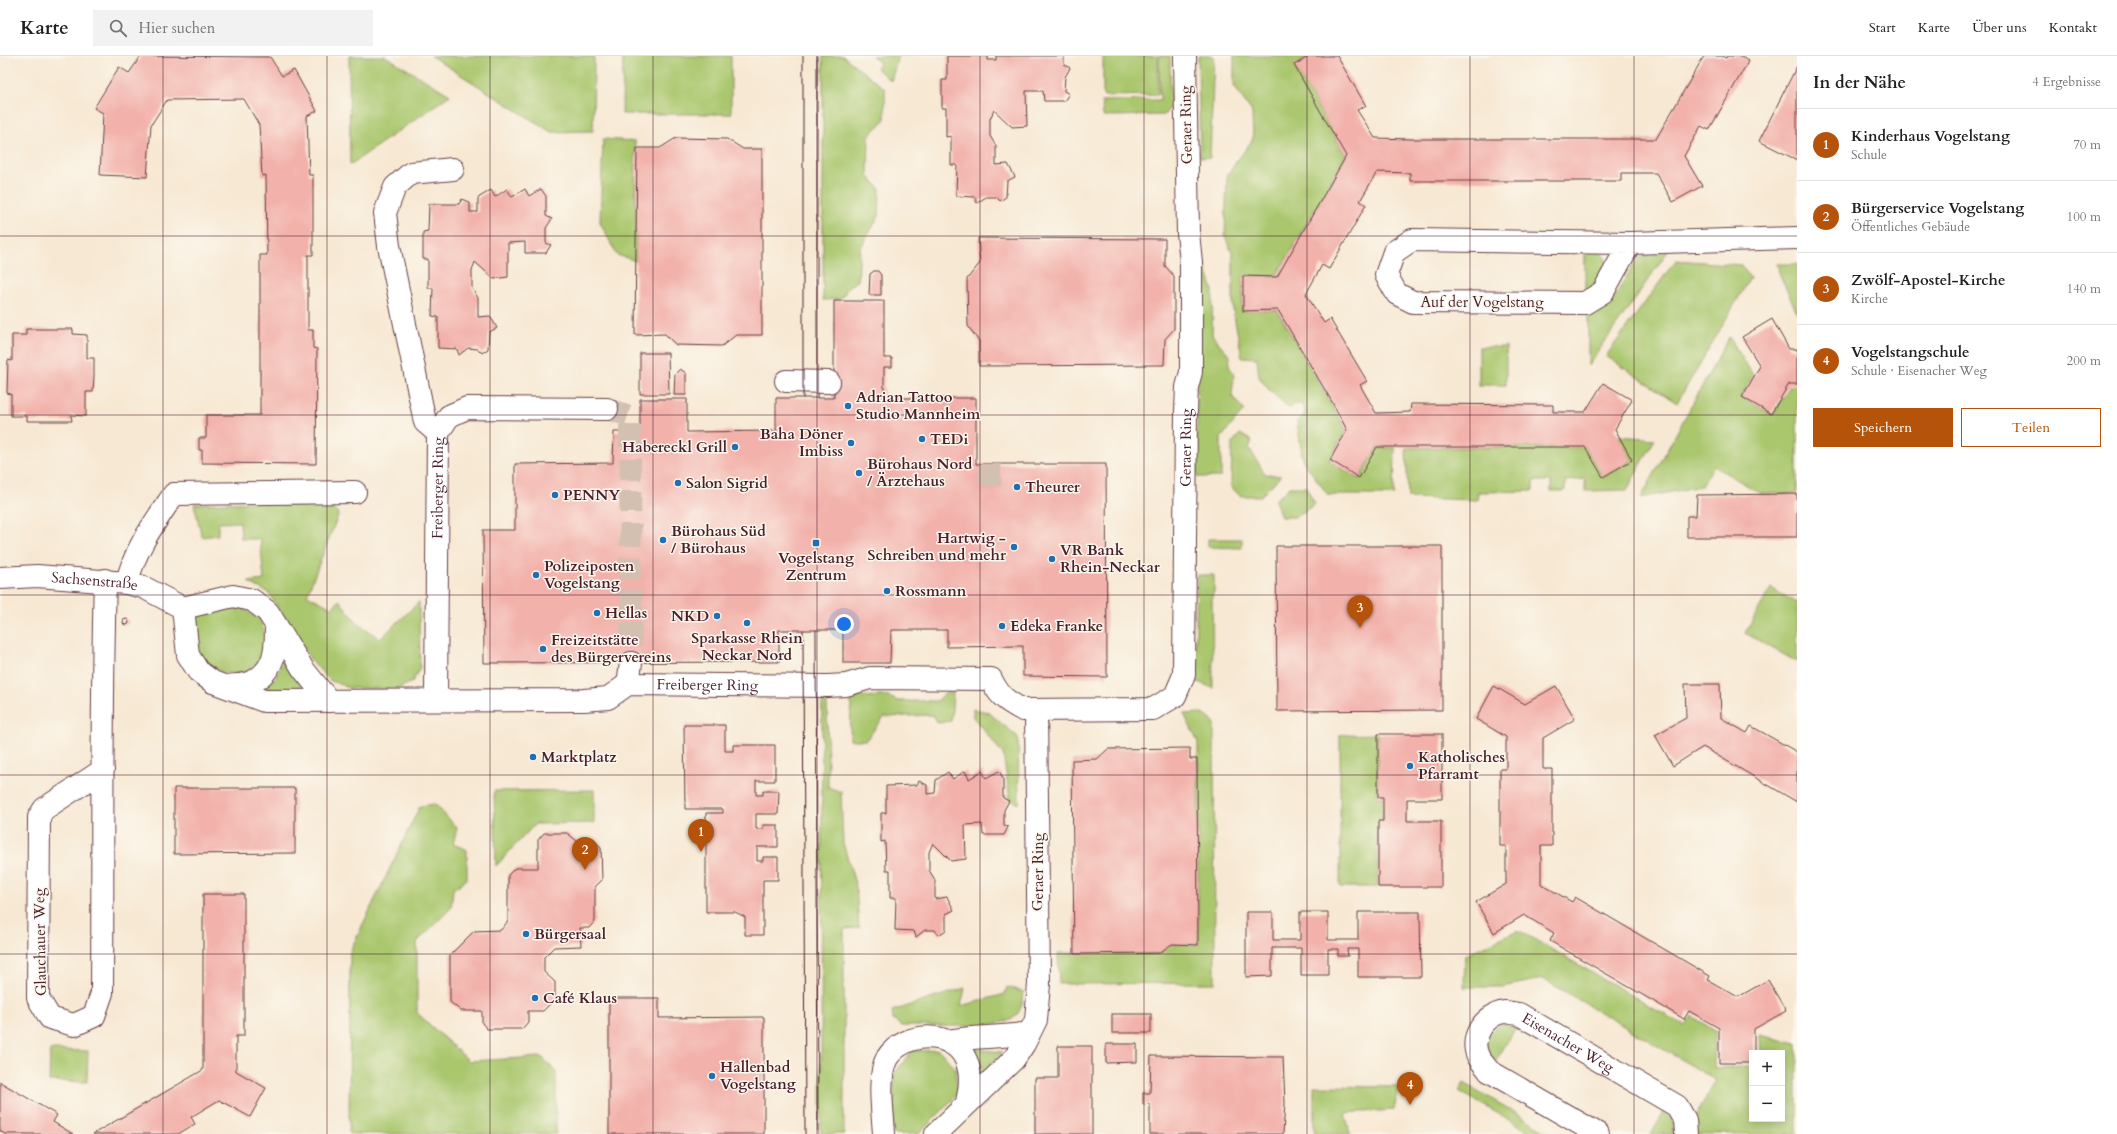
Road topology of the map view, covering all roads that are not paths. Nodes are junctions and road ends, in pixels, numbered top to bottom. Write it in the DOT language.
graph roads {
  1 [pos="1185,56"];
  2 [pos="453,169"];
  3 [pos="1797,238"];
  4 [pos="1630,243"];
  5 [pos="786,381"];
  6 [pos="829,382"];
  7 [pos="607,409"];
  8 [pos="438,433"];
  9 [pos="355,492"];
  10 [pos="0,578"];
  11 [pos="105,580"];
  12 [pos="127,583"];
  13 [pos="184,608"];
  14 [pos="276,628"];
  15 [pos="227,686"];
  16 [pos="837,686"];
  17 [pos="436,700"];
  18 [pos="329,701"];
  19 [pos="1036,710"];
  20 [pos="102,770"];
  21 [pos="1029,1033"];
  22 [pos="947,1041"];
  23 [pos="967,1102"];
  24 [pos="884,1134"];
  25 [pos="936,1134"];
  26 [pos="1598,1134"];
  27 [pos="1686,1134"];
  1 -- 19 [label="street, Geraer Ring"];
  2 -- 8 [label="street"];
  3 -- 4 [label="street, Auf der Vogelstang"];
  4 -- 4 [label="street, Auf der Vogelstang"];
  5 -- 6 [label="street"];
  7 -- 8 [label="street, Freiberger Ring"];
  8 -- 17 [label="street, Freiberger Ring"];
  9 -- 12 [label="street"];
  10 -- 11 [label="street, Sachsenstraße"];
  11 -- 12 [label="street, Sachsenstraße"];
  11 -- 20 [label="street, Glauchauer Weg"];
  12 -- 13 [label="street, Sachsenstraße"];
  13 -- 14 [label="street"];
  13 -- 15 [label="street"];
  14 -- 15 [label="street"];
  14 -- 18 [label="street"];
  15 -- 18 [label="street, Freiberger Ring"];
  16 -- 17 [label="street, Freiberger Ring"];
  16 -- 19 [label="street, Geraer Ring"];
  17 -- 18 [label="street, Freiberger Ring"];
  19 -- 21 [label="street, Geraer Ring"];
  20 -- 20 [label="street, Glauchauer Weg"];
  21 -- 22 [label="street"];
  21 -- 23 [label="street, Geraer Ring"];
  22 -- 23 [label="street"];
  22 -- 24 [label="street"];
  23 -- 25 [label="street, Geraer Ring"];
  26 -- 27 [label="street, Eisenacher Weg"];
}
